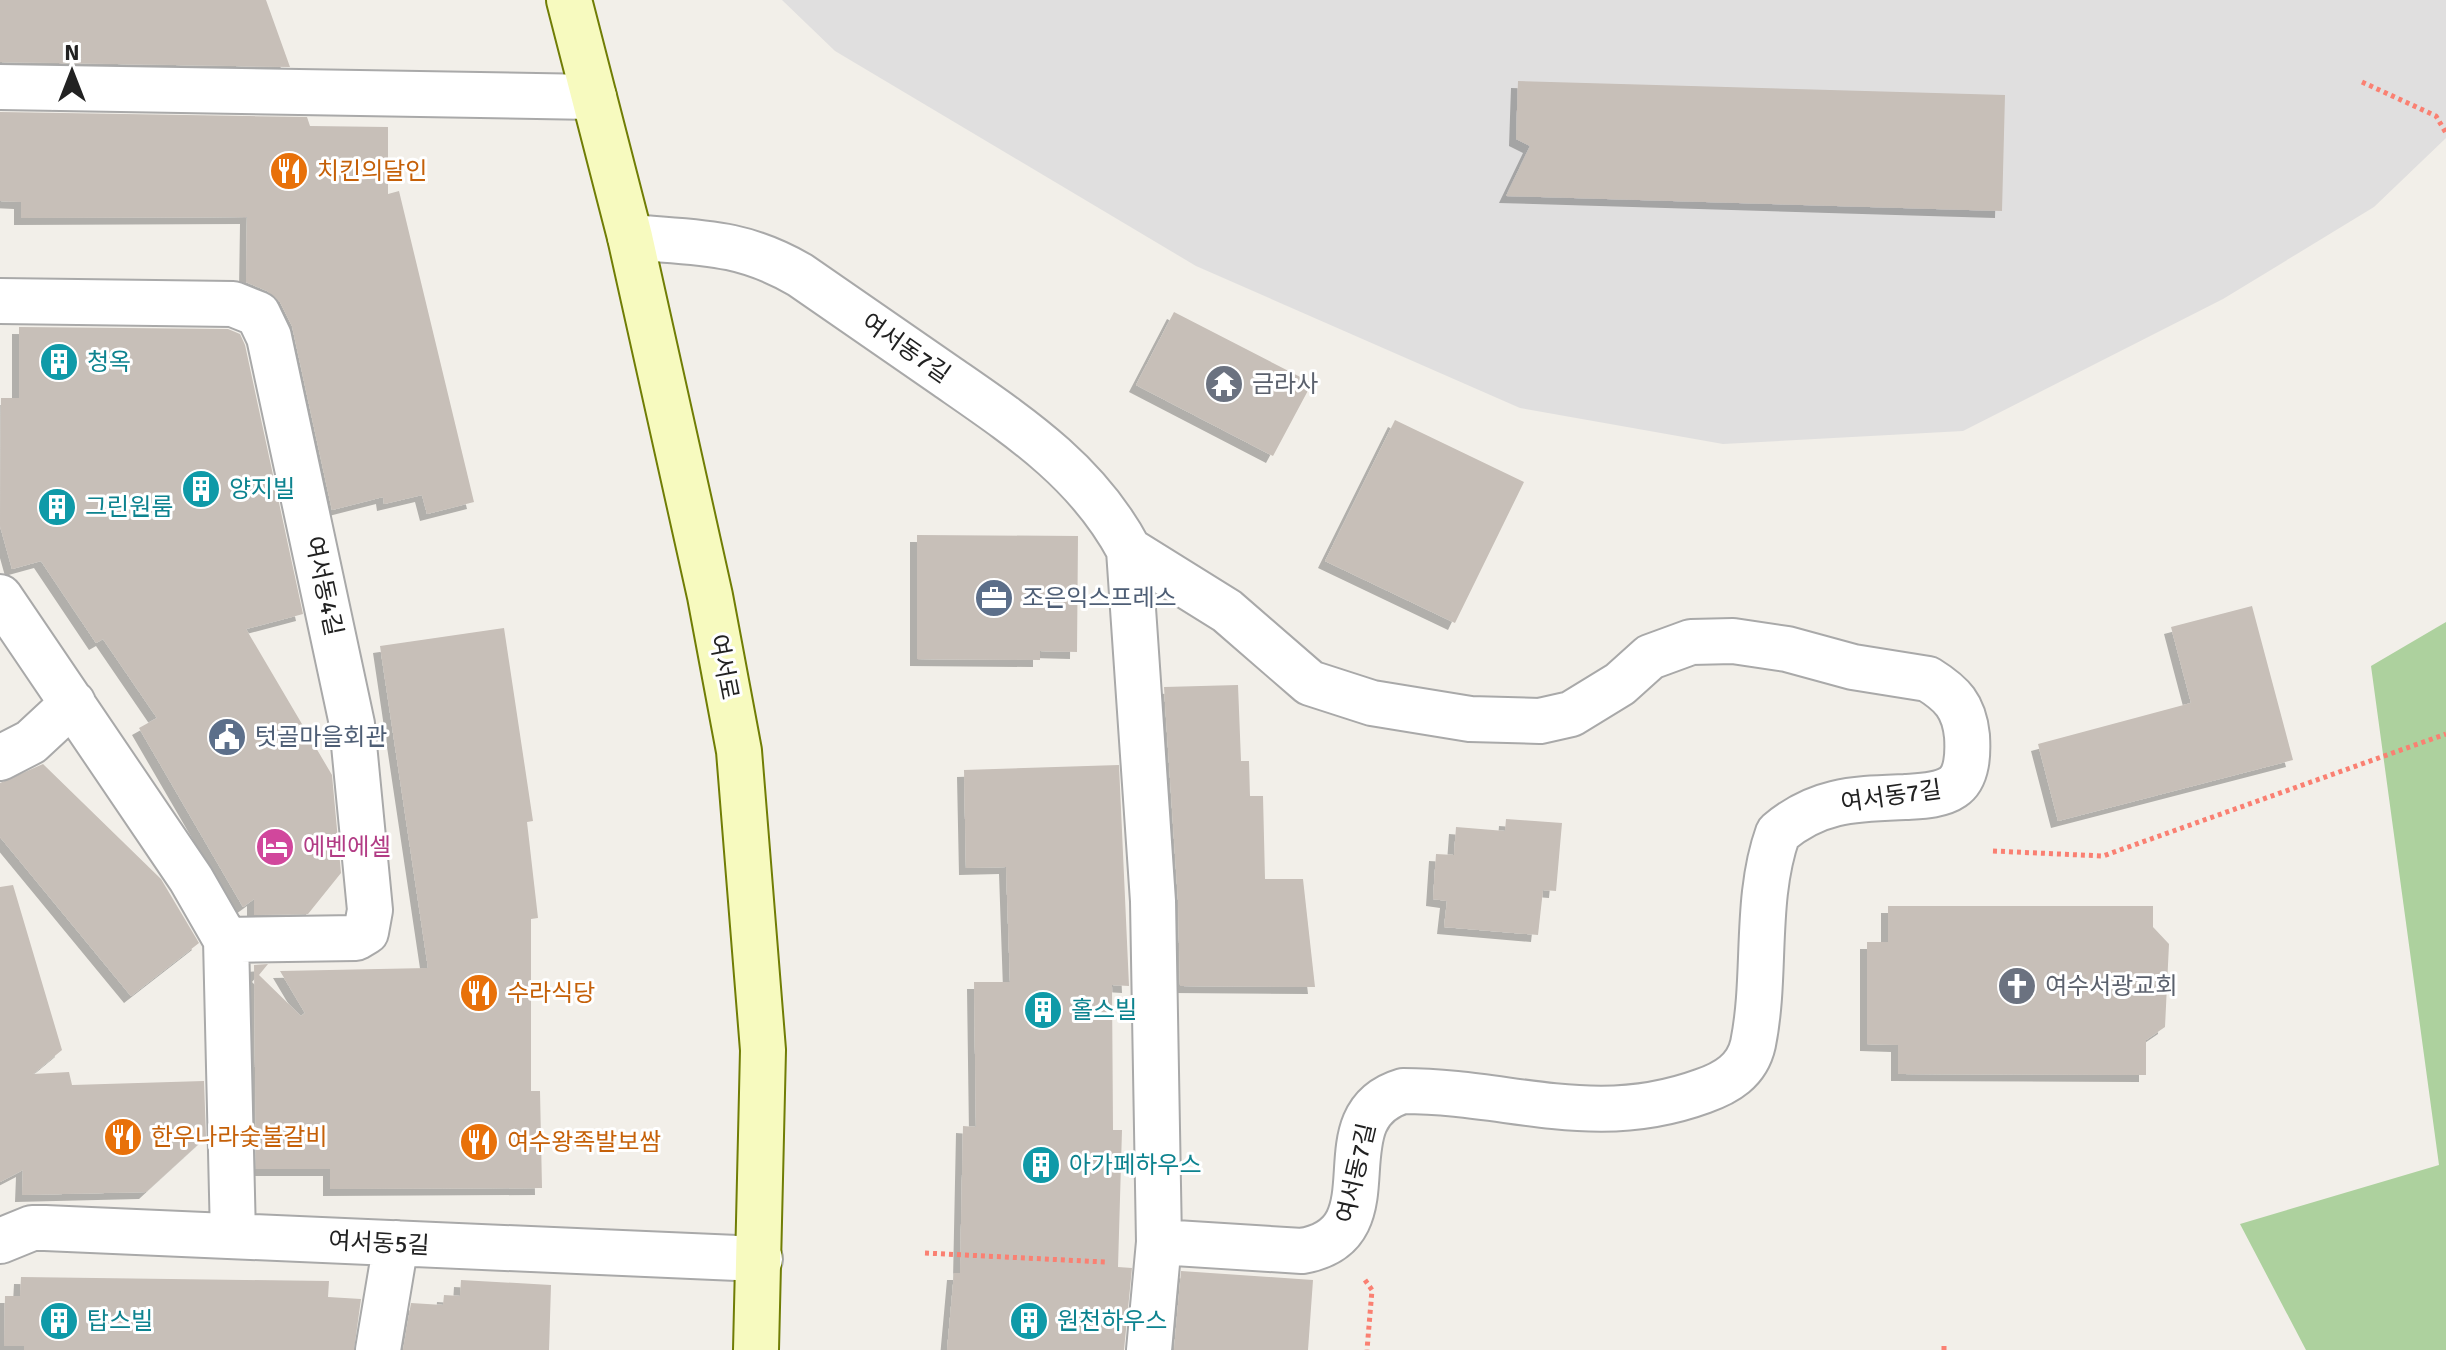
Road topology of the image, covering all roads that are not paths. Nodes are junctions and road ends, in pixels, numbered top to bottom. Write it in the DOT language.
graph roads {
  1 [pos="569,0"];
  2 [pos="0,87"];
  3 [pos="594,97"];
  4 [pos="630,237"];
  5 [pos="0,301"];
  6 [pos="1129,550"];
  7 [pos="0,597"];
  8 [pos="73,703"];
  9 [pos="0,758"];
  10 [pos="226,940"];
  11 [pos="233,1236"];
  12 [pos="0,1241"];
  13 [pos="396,1243"];
  14 [pos="1158,1254"];
  15 [pos="760,1259"];
  16 [pos="378,1350"];
  17 [pos="756,1350"];
  18 [pos="1149,1350"];
  1 -- 3 [label="street, 여서로"];
  2 -- 3 [label="street"];
  3 -- 4 [label="street, 여서로"];
  4 -- 6 [label="street, 여서동7길"];
  4 -- 15 [label="street, 여서로"];
  5 -- 10 [label="street, 여서동4길"];
  6 -- 14 [label="street, 여서동7길"];
  6 -- 14 [label="street, 여서동7길"];
  7 -- 8 [label="street"];
  8 -- 9 [label="street"];
  8 -- 10 [label="street"];
  10 -- 11 [label="street"];
  11 -- 12 [label="street, 여서동5길"];
  11 -- 13 [label="street, 여서동5길"];
  13 -- 15 [label="street, 여서동5길"];
  13 -- 16 [label="street"];
  14 -- 18 [label="street, 여서동7길"];
  15 -- 17 [label="street, 여서로"];
}
